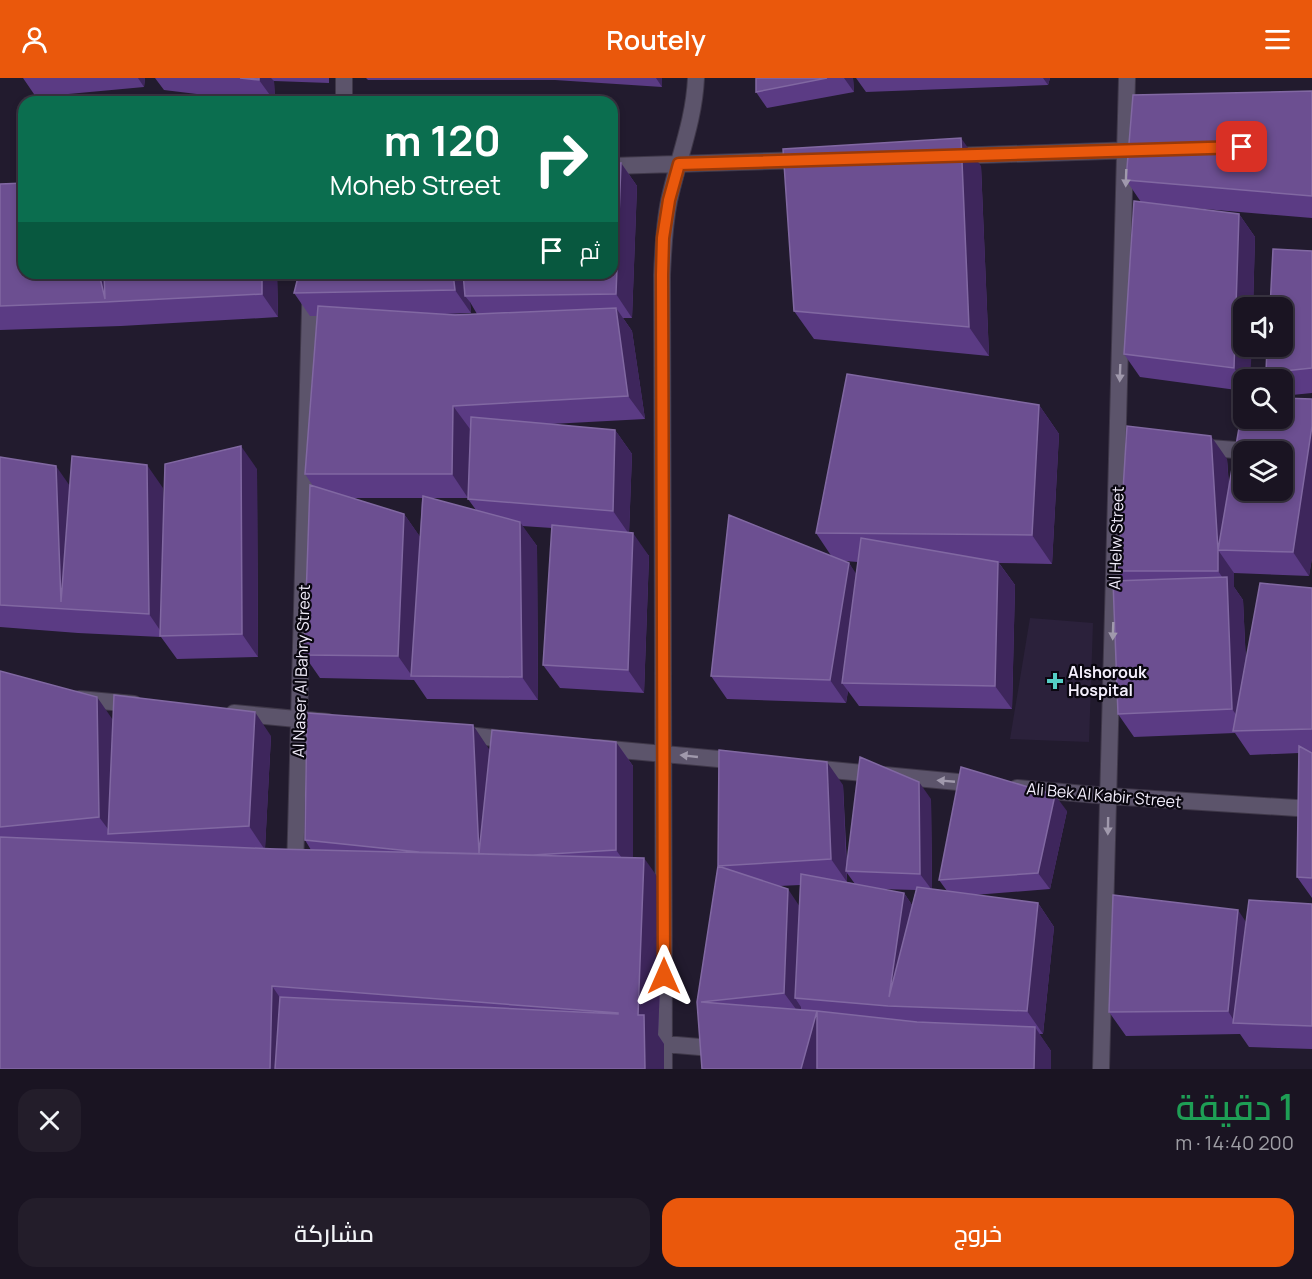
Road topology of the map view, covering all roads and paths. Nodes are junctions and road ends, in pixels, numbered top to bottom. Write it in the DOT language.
graph roads {
  1 [pos="344,78"];
  2 [pos="696,78"];
  3 [pos="1127,78"];
  4 [pos="344,96"];
  5 [pos="1150,150"];
  6 [pos="1126,151"];
  7 [pos="938,156"];
  8 [pos="820,160"];
  9 [pos="679,164"];
  10 [pos="618,166"];
  11 [pos="311,279"];
  12 [pos="1185,446"];
  13 [pos="1233,450"];
  14 [pos="68,698"];
  15 [pos="149,705"];
  16 [pos="218,712"];
  17 [pos="299,719"];
  18 [pos="346,724"];
  19 [pos="440,733"];
  20 [pos="534,742"];
  21 [pos="581,746"];
  22 [pos="663,754"];
  23 [pos="756,763"];
  24 [pos="790,766"];
  25 [pos="1108,796"];
  26 [pos="1312,809"];
  27 [pos="295,889"];
  28 [pos="634,1041"];
  29 [pos="664,1044"];
  30 [pos="735,1050"];
  31 [pos="664,1069"];
  32 [pos="1101,1069"];
  1 -- 4 [label="street"];
  2 -- 9 [label="street"];
  3 -- 6 [label="street, Al Helw Street"];
  5 -- 6 [label="street"];
  6 -- 7 [label="street"];
  6 -- 25 [label="street, Al Helw Street, one-way"];
  8 -- 9 [label="street"];
  9 -- 10 [label="street"];
  9 -- 22 [label="street"];
  11 -- 17 [label="street, Al Naser Al Bahry Street"];
  12 -- 13 [label="street"];
  14 -- 15 [label="street"];
  16 -- 17 [label="street"];
  17 -- 18 [label="street"];
  17 -- 27 [label="street, Al Naser Al Bahry Street"];
  19 -- 20 [label="street"];
  21 -- 22 [label="street"];
  23 -- 22 [label="street, one-way"];
  22 -- 29 [label="street"];
  25 -- 24 [label="street, Ali Bek Al Kabir Street, one-way"];
  25 -- 26 [label="street, Ali Bek Al Kabir Street"];
  25 -- 32 [label="street, Al Helw Street, one-way"];
  28 -- 29 [label="street"];
  29 -- 30 [label="street"];
  29 -- 31 [label="street"];
}
